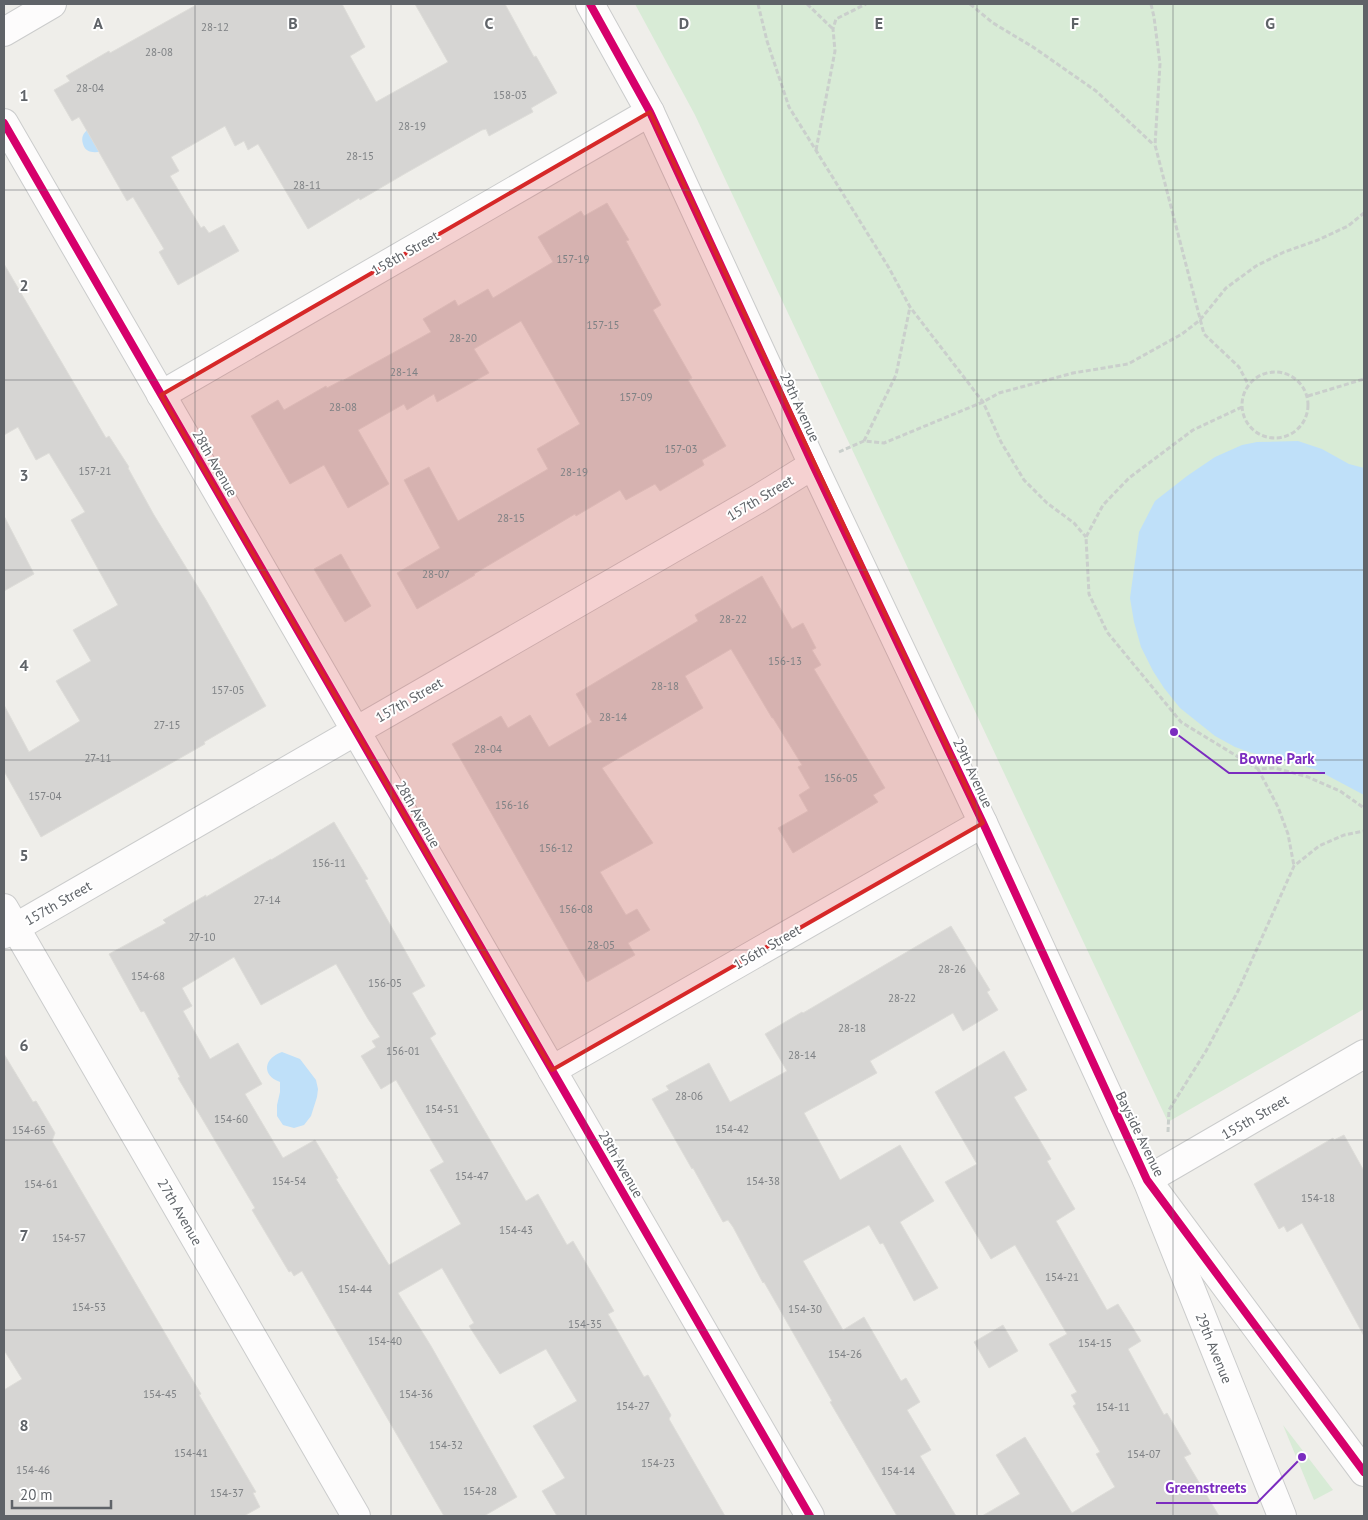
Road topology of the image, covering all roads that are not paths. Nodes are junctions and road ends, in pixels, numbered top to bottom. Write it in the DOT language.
graph roads {
  1 [pos="52,4"];
  2 [pos="590,4"];
  3 [pos="4,32"];
  4 [pos="650,112"];
  5 [pos="4,123"];
  6 [pos="161,395"];
  7 [pos="813,465"];
  8 [pos="356,731"];
  9 [pos="982,823"];
  10 [pos="8,923"];
  11 [pos="1364,1054"];
  12 [pos="552,1070"];
  13 [pos="1147,1180"];
  14 [pos="1364,1472"];
  15 [pos="356,1516"];
  16 [pos="810,1516"];
  17 [pos="1282,1516"];
  1 -- 3 [label="street"];
  2 -- 4 [label="street, 29th Avenue"];
  4 -- 6 [label="street, 158th Street"];
  4 -- 7 [label="street, 29th Avenue"];
  5 -- 6 [label="street, 28th Avenue"];
  6 -- 8 [label="street, 28th Avenue"];
  7 -- 8 [label="street, 157th Street"];
  7 -- 9 [label="street, 29th Avenue"];
  8 -- 10 [label="street, 157th Street"];
  8 -- 12 [label="street, 28th Avenue"];
  9 -- 12 [label="street, 156th Street"];
  9 -- 13 [label="street, Bayside Avenue"];
  10 -- 15 [label="street, 27th Avenue"];
  11 -- 13 [label="street, 155th Street"];
  12 -- 16 [label="street, 28th Avenue"];
  13 -- 14 [label="street, Bayside Avenue"];
  13 -- 17 [label="street, 29th Avenue"];
}
